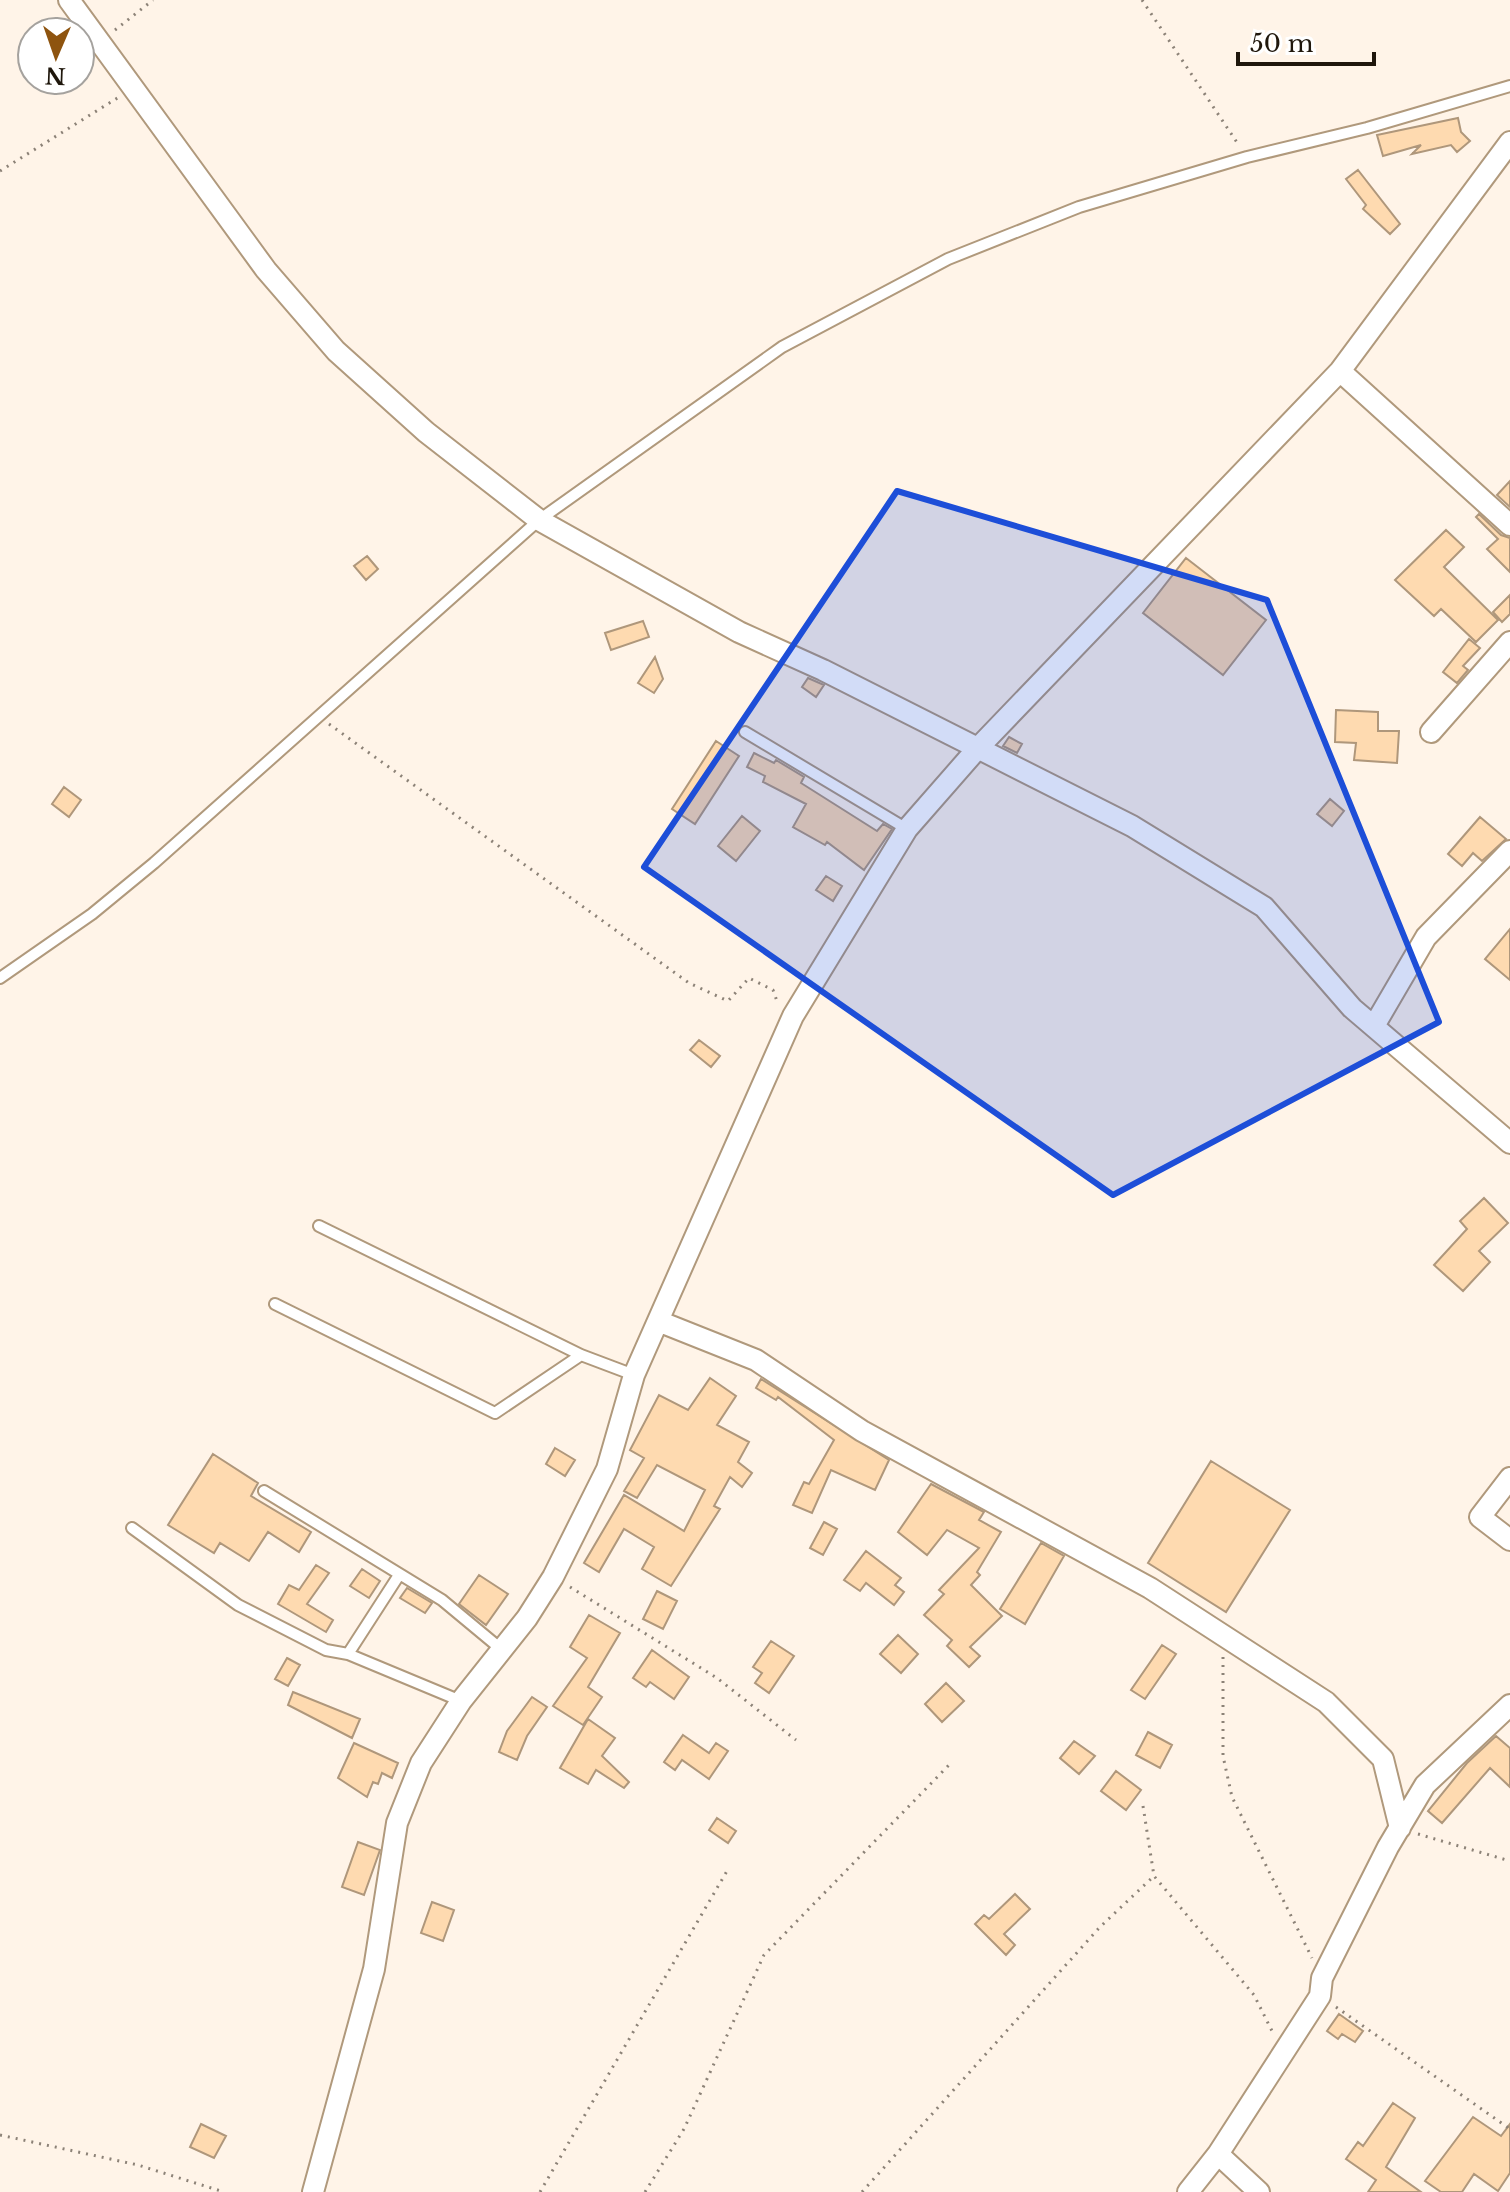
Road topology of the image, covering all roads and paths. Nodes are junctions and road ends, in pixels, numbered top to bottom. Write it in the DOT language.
graph roads {
  1 [pos="69,0"];
  2 [pos="153,0"];
  3 [pos="1142,0"];
  4 [pos="99,42"];
  5 [pos="1510,86"];
  6 [pos="132,89"];
  7 [pos="1510,142"];
  8 [pos="1247,157"];
  9 [pos="0,171"];
  10 [pos="1340,371"];
  11 [pos="539,520"];
  12 [pos="1510,525"];
  13 [pos="1510,642"];
  14 [pos="320,718"];
  15 [pos="745,732"];
  16 [pos="1431,732"];
  17 [pos="977,749"];
  18 [pos="907,829"];
  19 [pos="1510,851"];
  20 [pos="0,978"];
  21 [pos="793,1016"];
  22 [pos="1374,1026"];
  23 [pos="1510,1143"];
  24 [pos="319,1226"];
  25 [pos="275,1304"];
  26 [pos="658,1321"];
  27 [pos="581,1355"];
  28 [pos="634,1375"];
  29 [pos="1510,1478"];
  30 [pos="264,1491"];
  31 [pos="132,1528"];
  32 [pos="1510,1540"];
  33 [pos="399,1575"];
  34 [pos="553,1577"];
  35 [pos="1222,1633"];
  36 [pos="501,1649"];
  37 [pos="348,1654"];
  38 [pos="461,1701"];
  39 [pos="1510,1705"];
  40 [pos="796,1740"];
  41 [pos="949,1765"];
  42 [pos="1143,1806"];
  43 [pos="1400,1828"];
  44 [pos="1510,1861"];
  45 [pos="727,1871"];
  46 [pos="1154,1876"];
  47 [pos="1321,1987"];
  48 [pos="1283,2052"];
  49 [pos="1510,2129"];
  50 [pos="0,2135"];
  51 [pos="1218,2154"];
  52 [pos="224,2192"];
  53 [pos="313,2192"];
  54 [pos="540,2192"];
  55 [pos="645,2192"];
  56 [pos="862,2192"];
  57 [pos="1188,2192"];
  58 [pos="1259,2192"];
  1 -- 4 [label="street"];
  2 -- 4 [label="path"];
  3 -- 8 [label="path"];
  4 -- 6 [label="street"];
  5 -- 8 [label="lane"];
  6 -- 9 [label="path"];
  6 -- 11 [label="street"];
  7 -- 10 [label="street"];
  8 -- 11 [label="lane"];
  10 -- 12 [label="street"];
  10 -- 17 [label="street"];
  11 -- 14 [label="lane"];
  11 -- 17 [label="street"];
  13 -- 16 [label="street"];
  14 -- 20 [label="lane"];
  14 -- 21 [label="path"];
  15 -- 18 [label="lane"];
  17 -- 18 [label="street"];
  17 -- 22 [label="street"];
  18 -- 21 [label="street"];
  19 -- 22 [label="street"];
  21 -- 26 [label="street"];
  22 -- 23 [label="street"];
  24 -- 27 [label="lane"];
  25 -- 27 [label="lane"];
  26 -- 28 [label="street"];
  26 -- 35 [label="street"];
  27 -- 28 [label="lane"];
  28 -- 34 [label="street"];
  29 -- 32 [label="street"];
  30 -- 33 [label="lane"];
  31 -- 37 [label="lane"];
  33 -- 36 [label="lane"];
  33 -- 37 [label="lane"];
  34 -- 36 [label="street"];
  34 -- 40 [label="path"];
  35 -- 43 [label="street"];
  35 -- 47 [label="path"];
  36 -- 38 [label="street"];
  37 -- 38 [label="lane"];
  38 -- 53 [label="street"];
  39 -- 43 [label="street"];
  41 -- 55 [label="path"];
  42 -- 46 [label="path"];
  43 -- 44 [label="path"];
  43 -- 47 [label="street"];
  45 -- 54 [label="path"];
  46 -- 48 [label="path"];
  46 -- 56 [label="path"];
  47 -- 48 [label="street"];
  47 -- 49 [label="path"];
  48 -- 51 [label="street"];
  50 -- 52 [label="path"];
  51 -- 57 [label="street"];
  51 -- 58 [label="street"];
}
